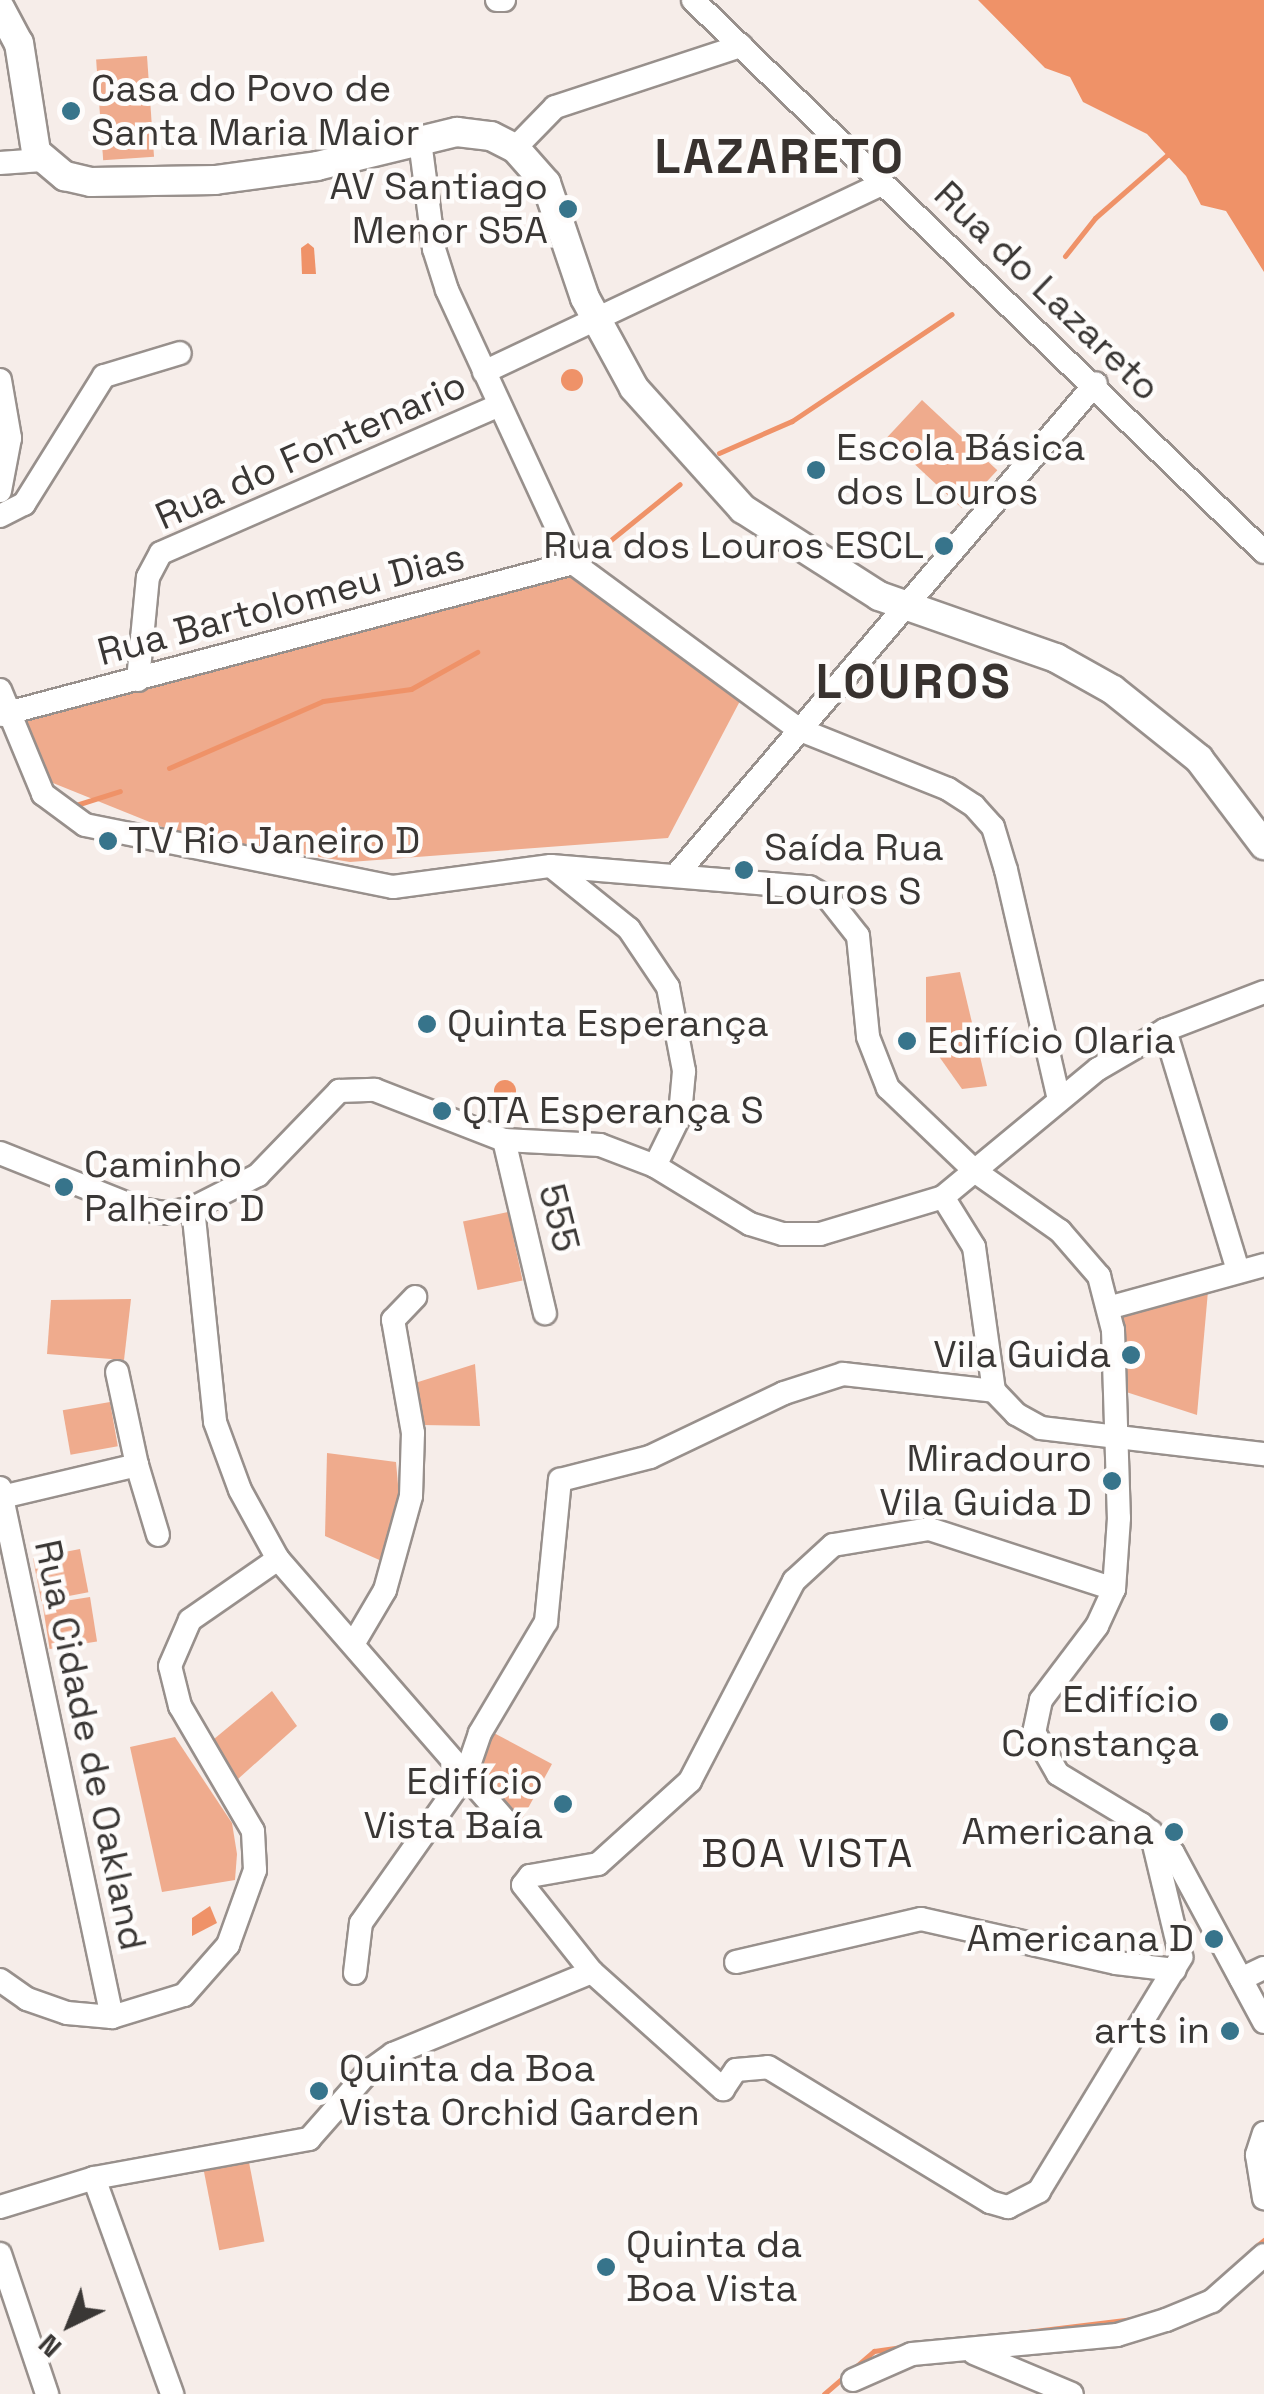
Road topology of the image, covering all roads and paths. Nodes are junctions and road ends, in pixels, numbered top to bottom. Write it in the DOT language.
graph roads {
  1 [pos="694,0"];
  2 [pos="0,8"];
  3 [pos="741,46"];
  4 [pos="420,142"];
  5 [pos="516,148"];
  6 [pos="42,160"];
  7 [pos="0,163"];
  8 [pos="882,182"];
  9 [pos="598,323"];
  10 [pos="180,353"];
  11 [pos="484,372"];
  12 [pos="0,380"];
  13 [pos="1096,383"];
  14 [pos="4,406"];
  15 [pos="498,406"];
  16 [pos="0,490"];
  17 [pos="0,516"];
  18 [pos="1264,552"];
  19 [pos="573,563"];
  20 [pos="904,608"];
  21 [pos="138,680"];
  22 [pos="0,690"];
  23 [pos="3,715"];
  24 [pos="798,729"];
  25 [pos="1264,845"];
  26 [pos="551,866"];
  27 [pos="677,874"];
  28 [pos="1264,992"];
  29 [pos="1165,1030"];
  30 [pos="1058,1098"];
  31 [pos="504,1140"];
  32 [pos="0,1153"];
  33 [pos="655,1166"];
  34 [pos="976,1172"];
  35 [pos="944,1196"];
  36 [pos="193,1208"];
  37 [pos="1264,1265"];
  38 [pos="1238,1270"];
  39 [pos="415,1297"];
  40 [pos="1108,1308"];
  41 [pos="546,1313"];
  42 [pos="117,1372"];
  43 [pos="994,1391"];
  44 [pos="1117,1438"];
  45 [pos="1264,1454"];
  46 [pos="138,1465"];
  47 [pos="1,1492"];
  48 [pos="158,1535"];
  49 [pos="278,1559"];
  50 [pos="1114,1590"];
  51 [pos="11,1607"];
  52 [pos="355,1640"];
  53 [pos="466,1774"];
  54 [pos="507,1822"];
  55 [pos="1151,1832"];
  56 [pos="736,1962"];
  57 [pos="1264,1968"];
  58 [pos="1175,1970"];
  59 [pos="592,1972"];
  60 [pos="355,1973"];
  61 [pos="1241,1978"];
  62 [pos="0,1980"];
  63 [pos="112,2018"];
  64 [pos="1264,2022"];
  65 [pos="1264,2133"];
  66 [pos="94,2178"];
  67 [pos="1264,2198"];
  68 [pos="0,2207"];
  69 [pos="0,2254"];
  70 [pos="1264,2254"];
  71 [pos="961,2349"];
  72 [pos="853,2380"];
  73 [pos="47,2394"];
  74 [pos="172,2394"];
  75 [pos="1072,2394"];
  1 -- 3 [label="street, Rua do Lazareto"];
  2 -- 6 [label="main road"];
  3 -- 5 [label="street"];
  3 -- 8 [label="street, Rua do Lazareto"];
  4 -- 5 [label="main road"];
  4 -- 6 [label="main road"];
  4 -- 11 [label="street"];
  5 -- 9 [label="main road"];
  6 -- 7 [label="street"];
  8 -- 9 [label="street"];
  8 -- 13 [label="street, Rua do Lazareto"];
  9 -- 11 [label="street"];
  9 -- 20 [label="main road"];
  10 -- 17 [label="street"];
  11 -- 15 [label="street"];
  12 -- 14 [label="street"];
  13 -- 18 [label="street, Rua do Lazareto"];
  13 -- 20 [label="street"];
  14 -- 16 [label="street"];
  15 -- 19 [label="street"];
  15 -- 21 [label="street, Rua do Fontenario"];
  19 -- 21 [label="street, Rua Bartolomeu Dias"];
  19 -- 24 [label="street"];
  20 -- 24 [label="street"];
  20 -- 25 [label="main road"];
  21 -- 23 [label="street, Rua Bartolomeu Dias"];
  22 -- 23 [label="street"];
  23 -- 26 [label="street"];
  24 -- 27 [label="street"];
  24 -- 30 [label="street"];
  26 -- 27 [label="street"];
  26 -- 33 [label="street"];
  27 -- 34 [label="street"];
  28 -- 29 [label="street"];
  29 -- 30 [label="street"];
  29 -- 38 [label="street"];
  30 -- 34 [label="street"];
  31 -- 33 [label="street"];
  31 -- 36 [label="street"];
  31 -- 41 [label="street, 555"];
  32 -- 36 [label="street"];
  33 -- 35 [label="street"];
  34 -- 35 [label="street"];
  34 -- 40 [label="street"];
  35 -- 43 [label="street"];
  36 -- 49 [label="street"];
  37 -- 38 [label="street"];
  38 -- 40 [label="street"];
  39 -- 52 [label="street"];
  40 -- 44 [label="street"];
  42 -- 46 [label="street"];
  43 -- 44 [label="street"];
  43 -- 53 [label="street"];
  44 -- 45 [label="street"];
  44 -- 50 [label="street"];
  46 -- 47 [label="street"];
  46 -- 48 [label="street"];
  47 -- 51 [label="street, Rua Cidade de Oakland"];
  49 -- 52 [label="street"];
  49 -- 63 [label="street"];
  50 -- 55 [label="street"];
  50 -- 59 [label="street"];
  51 -- 63 [label="street, Rua Cidade de Oakland"];
  52 -- 53 [label="street"];
  53 -- 54 [label="street"];
  53 -- 60 [label="street"];
  55 -- 58 [label="street"];
  55 -- 61 [label="street"];
  56 -- 58 [label="street"];
  57 -- 61 [label="street"];
  58 -- 59 [label="street"];
  59 -- 66 [label="street"];
  61 -- 64 [label="street"];
  62 -- 63 [label="street"];
  65 -- 67 [label="street"];
  66 -- 68 [label="street"];
  66 -- 74 [label="street"];
  69 -- 73 [label="street"];
  70 -- 71 [label="street"];
  71 -- 72 [label="street"];
  71 -- 75 [label="street"];
}
